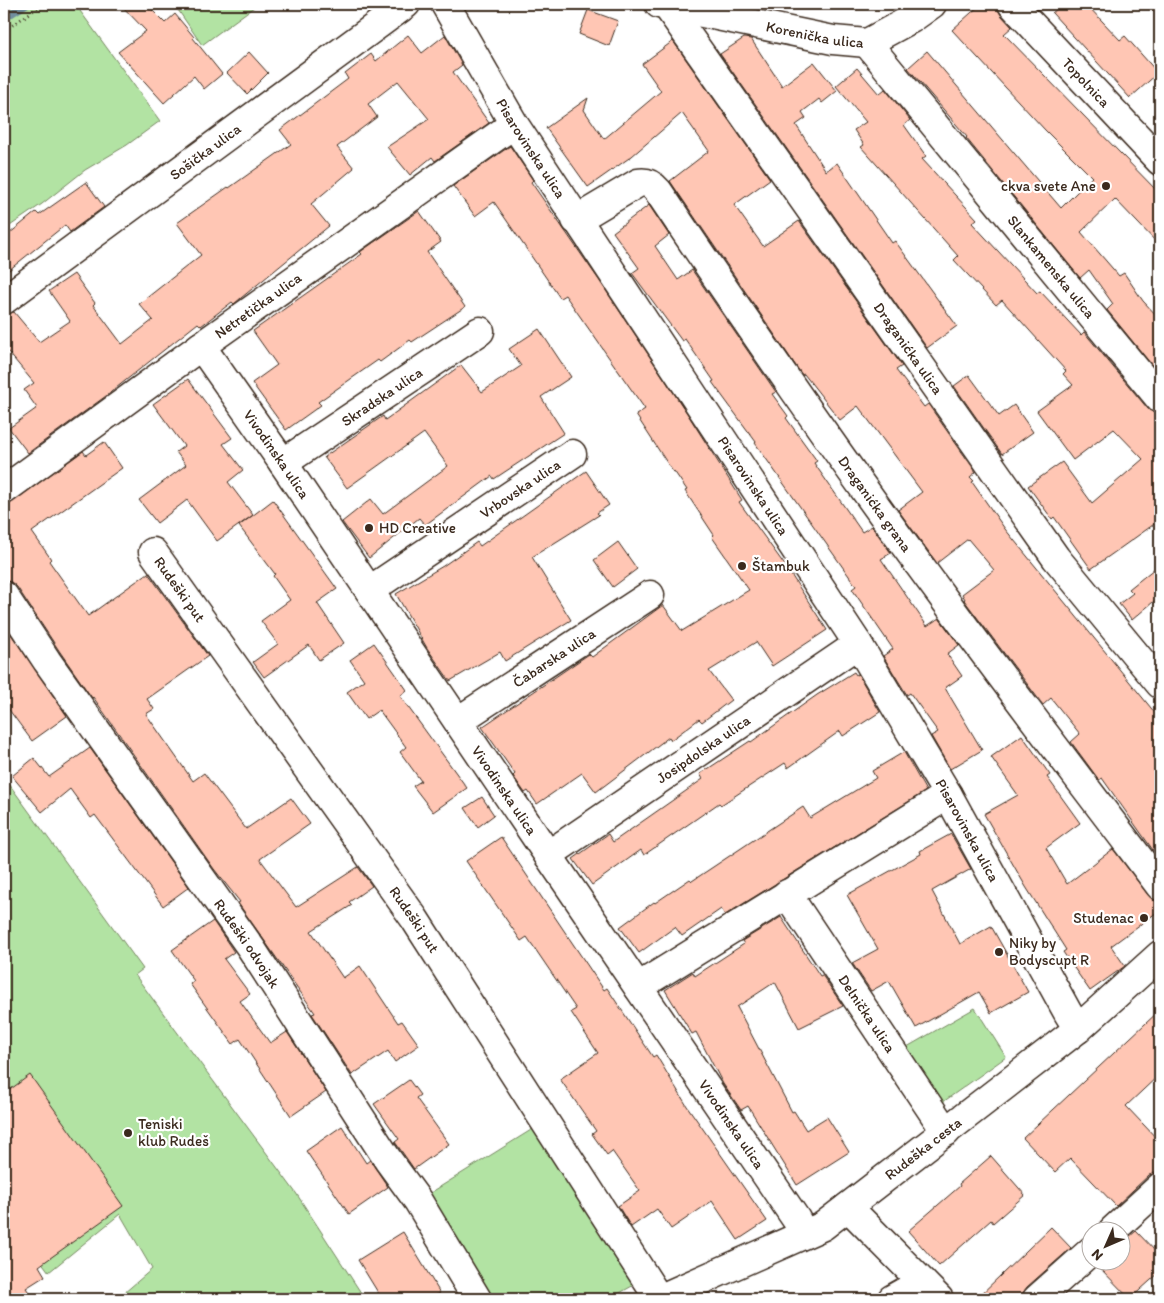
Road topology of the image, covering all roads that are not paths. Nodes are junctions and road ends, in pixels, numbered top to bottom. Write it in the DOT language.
graph roads {
  1 [pos="406,4"];
  2 [pos="445,4"];
  3 [pos="932,4"];
  4 [pos="1012,4"];
  5 [pos="663,5"];
  6 [pos="867,43"];
  7 [pos="514,124"];
  8 [pos="1160,161"];
  9 [pos="576,220"];
  10 [pos="4,300"];
  11 [pos="480,331"];
  12 [pos="202,346"];
  13 [pos="1160,399"];
  14 [pos="572,454"];
  15 [pos="283,463"];
  16 [pos="4,490"];
  17 [pos="153,552"];
  18 [pos="370,590"];
  19 [pos="650,595"];
  20 [pos="4,596"];
  21 [pos="858,644"];
  22 [pos="1160,684"];
  23 [pos="458,721"];
  24 [pos="948,795"];
  25 [pos="548,855"];
  26 [pos="1160,886"];
  27 [pos="787,894"];
  28 [pos="1160,955"];
  29 [pos="638,987"];
  30 [pos="1078,1029"];
  31 [pos="946,1132"];
  32 [pos="1160,1187"];
  33 [pos="848,1208"];
  34 [pos="1124,1220"];
  35 [pos="804,1234"];
  36 [pos="1082,1259"];
  37 [pos="930,1291"];
  38 [pos="477,1299"];
  39 [pos="659,1299"];
  40 [pos="892,1299"];
  41 [pos="1037,1299"];
  1 -- 10 [label="street, Sošička ulica"];
  2 -- 7 [label="street, Pisarovinska ulica"];
  3 -- 6 [label="street, Korenička ulica"];
  4 -- 8 [label="street, Topolnica"];
  5 -- 6 [label="street, Korenička ulica"];
  5 -- 22 [label="street, Draganićka ulica"];
  6 -- 13 [label="street, Slankamenska ulica"];
  7 -- 9 [label="street, Pisarovinska ulica"];
  7 -- 12 [label="street, Netretička ulica"];
  9 -- 21 [label="street, Pisarovinska ulica"];
  9 -- 26 [label="street, Draganićka grana"];
  11 -- 15 [label="street, Skradska ulica"];
  12 -- 15 [label="street, Vivodinska ulica"];
  12 -- 16 [label="street, Netretička ulica"];
  14 -- 18 [label="street, Vrbovska ulica"];
  15 -- 18 [label="street, Vivodinska ulica"];
  17 -- 39 [label="street, Rudeški put"];
  18 -- 23 [label="street, Vivodinska ulica"];
  19 -- 23 [label="street, Čabarska ulica"];
  20 -- 38 [label="street, Rudeški odvojak"];
  21 -- 24 [label="street, Pisarovinska ulica"];
  21 -- 25 [label="street, Josipdolska ulica"];
  23 -- 25 [label="street, Vivodinska ulica"];
  24 -- 27 [label="street"];
  24 -- 30 [label="street, Pisarovinska ulica"];
  25 -- 29 [label="street, Vivodinska ulica"];
  27 -- 29 [label="street"];
  27 -- 31 [label="street, Delnička ulica"];
  28 -- 30 [label="street, Rudeška cesta"];
  29 -- 35 [label="street, Vivodinska ulica"];
  30 -- 31 [label="street, Rudeška cesta"];
  31 -- 33 [label="street, Rudeška cesta"];
  32 -- 34 [label="street"];
  33 -- 35 [label="street, Rudeška cesta"];
  33 -- 37 [label="street"];
  35 -- 39 [label="street, Rudeška cesta"];
  36 -- 41 [label="street"];
  37 -- 40 [label="street"];
}
